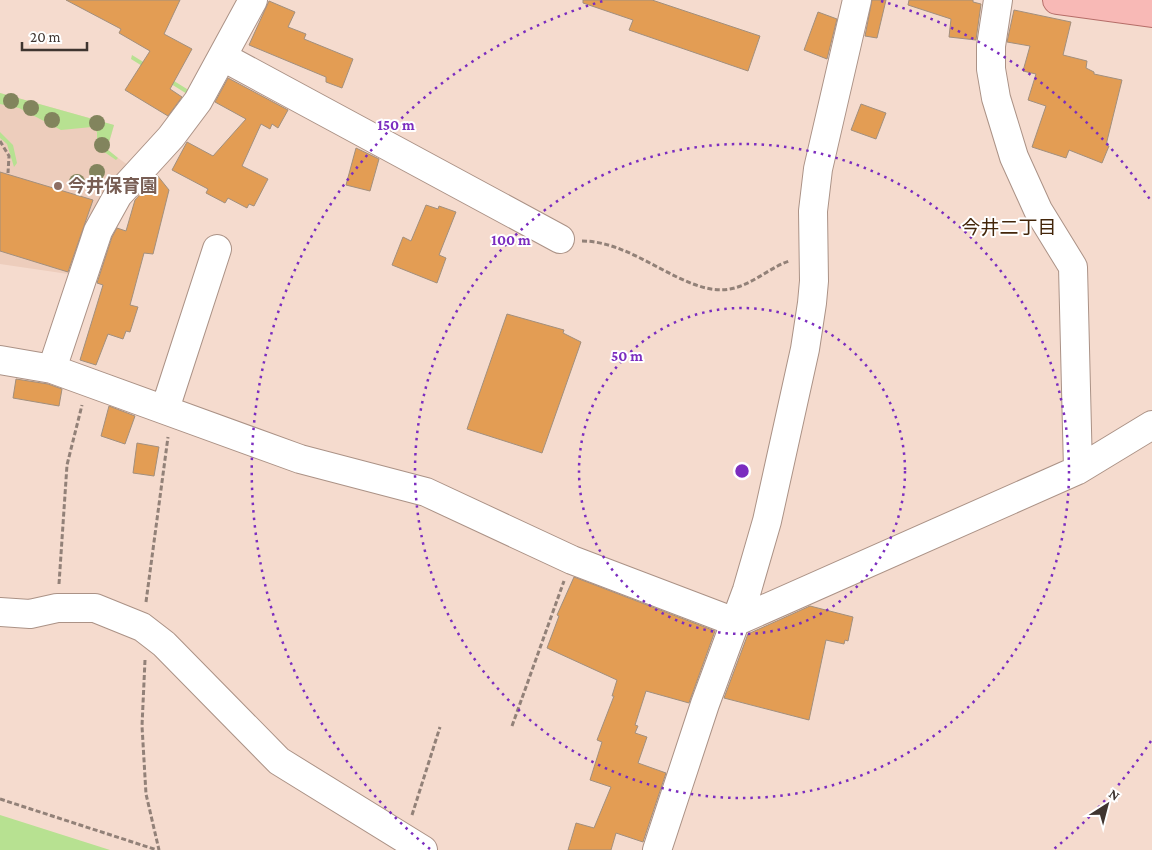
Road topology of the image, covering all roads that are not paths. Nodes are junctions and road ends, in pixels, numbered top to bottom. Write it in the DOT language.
graph roads {
  1 [pos="253,0"];
  2 [pos="857,0"];
  3 [pos="998,0"];
  4 [pos="1057,0"];
  5 [pos="1152,13"];
  6 [pos="223,57"];
  7 [pos="560,239"];
  8 [pos="217,249"];
  9 [pos="0,360"];
  10 [pos="52,369"];
  11 [pos="165,409"];
  12 [pos="1152,426"];
  13 [pos="1078,470"];
  14 [pos="0,612"];
  15 [pos="736,622"];
  16 [pos="414,845"];
  17 [pos="657,850"];
  1 -- 6 [label="street"];
  2 -- 15 [label="street"];
  3 -- 13 [label="street"];
  4 -- 5 [label="main road"];
  6 -- 7 [label="street"];
  6 -- 10 [label="street"];
  8 -- 11 [label="street"];
  9 -- 10 [label="street"];
  10 -- 11 [label="street"];
  11 -- 15 [label="street"];
  12 -- 13 [label="street"];
  13 -- 15 [label="street"];
  14 -- 16 [label="street"];
  15 -- 17 [label="street"];
}
